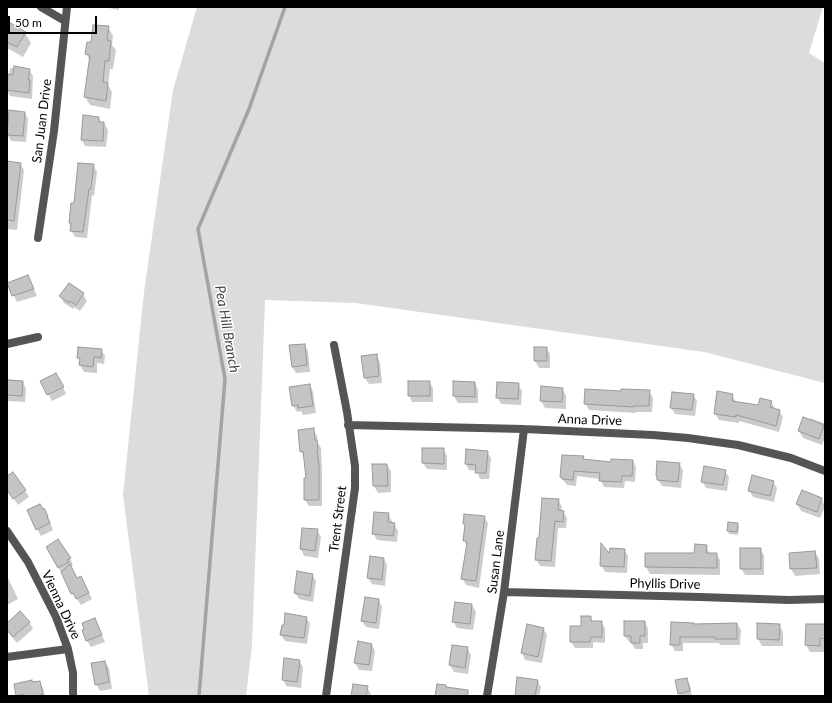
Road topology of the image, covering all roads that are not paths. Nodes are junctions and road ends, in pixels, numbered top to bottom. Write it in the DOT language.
graph roads {
  1 [pos="41,7"];
  2 [pos="66,7"];
  3 [pos="64,20"];
  4 [pos="38,238"];
  5 [pos="38,337"];
  6 [pos="7,344"];
  7 [pos="334,345"];
  8 [pos="348,425"];
  9 [pos="524,430"];
  10 [pos="825,471"];
  11 [pos="7,530"];
  12 [pos="504,592"];
  13 [pos="825,600"];
  14 [pos="68,649"];
  15 [pos="7,658"];
  16 [pos="73,696"];
  17 [pos="326,696"];
  18 [pos="487,696"];
  1 -- 3 [label="street"];
  2 -- 3 [label="street, San Juan Drive"];
  3 -- 4 [label="street, San Juan Drive"];
  5 -- 6 [label="street"];
  7 -- 8 [label="street, Trent Street"];
  8 -- 9 [label="street, Anna Drive"];
  8 -- 17 [label="street, Trent Street"];
  9 -- 10 [label="street, Anna Drive"];
  9 -- 12 [label="street, Susan Lane"];
  11 -- 14 [label="street, Vienna Drive"];
  12 -- 13 [label="street, Phyllis Drive"];
  12 -- 18 [label="street, Susan Lane"];
  14 -- 15 [label="street"];
  14 -- 16 [label="street, Vienna Drive"];
}
